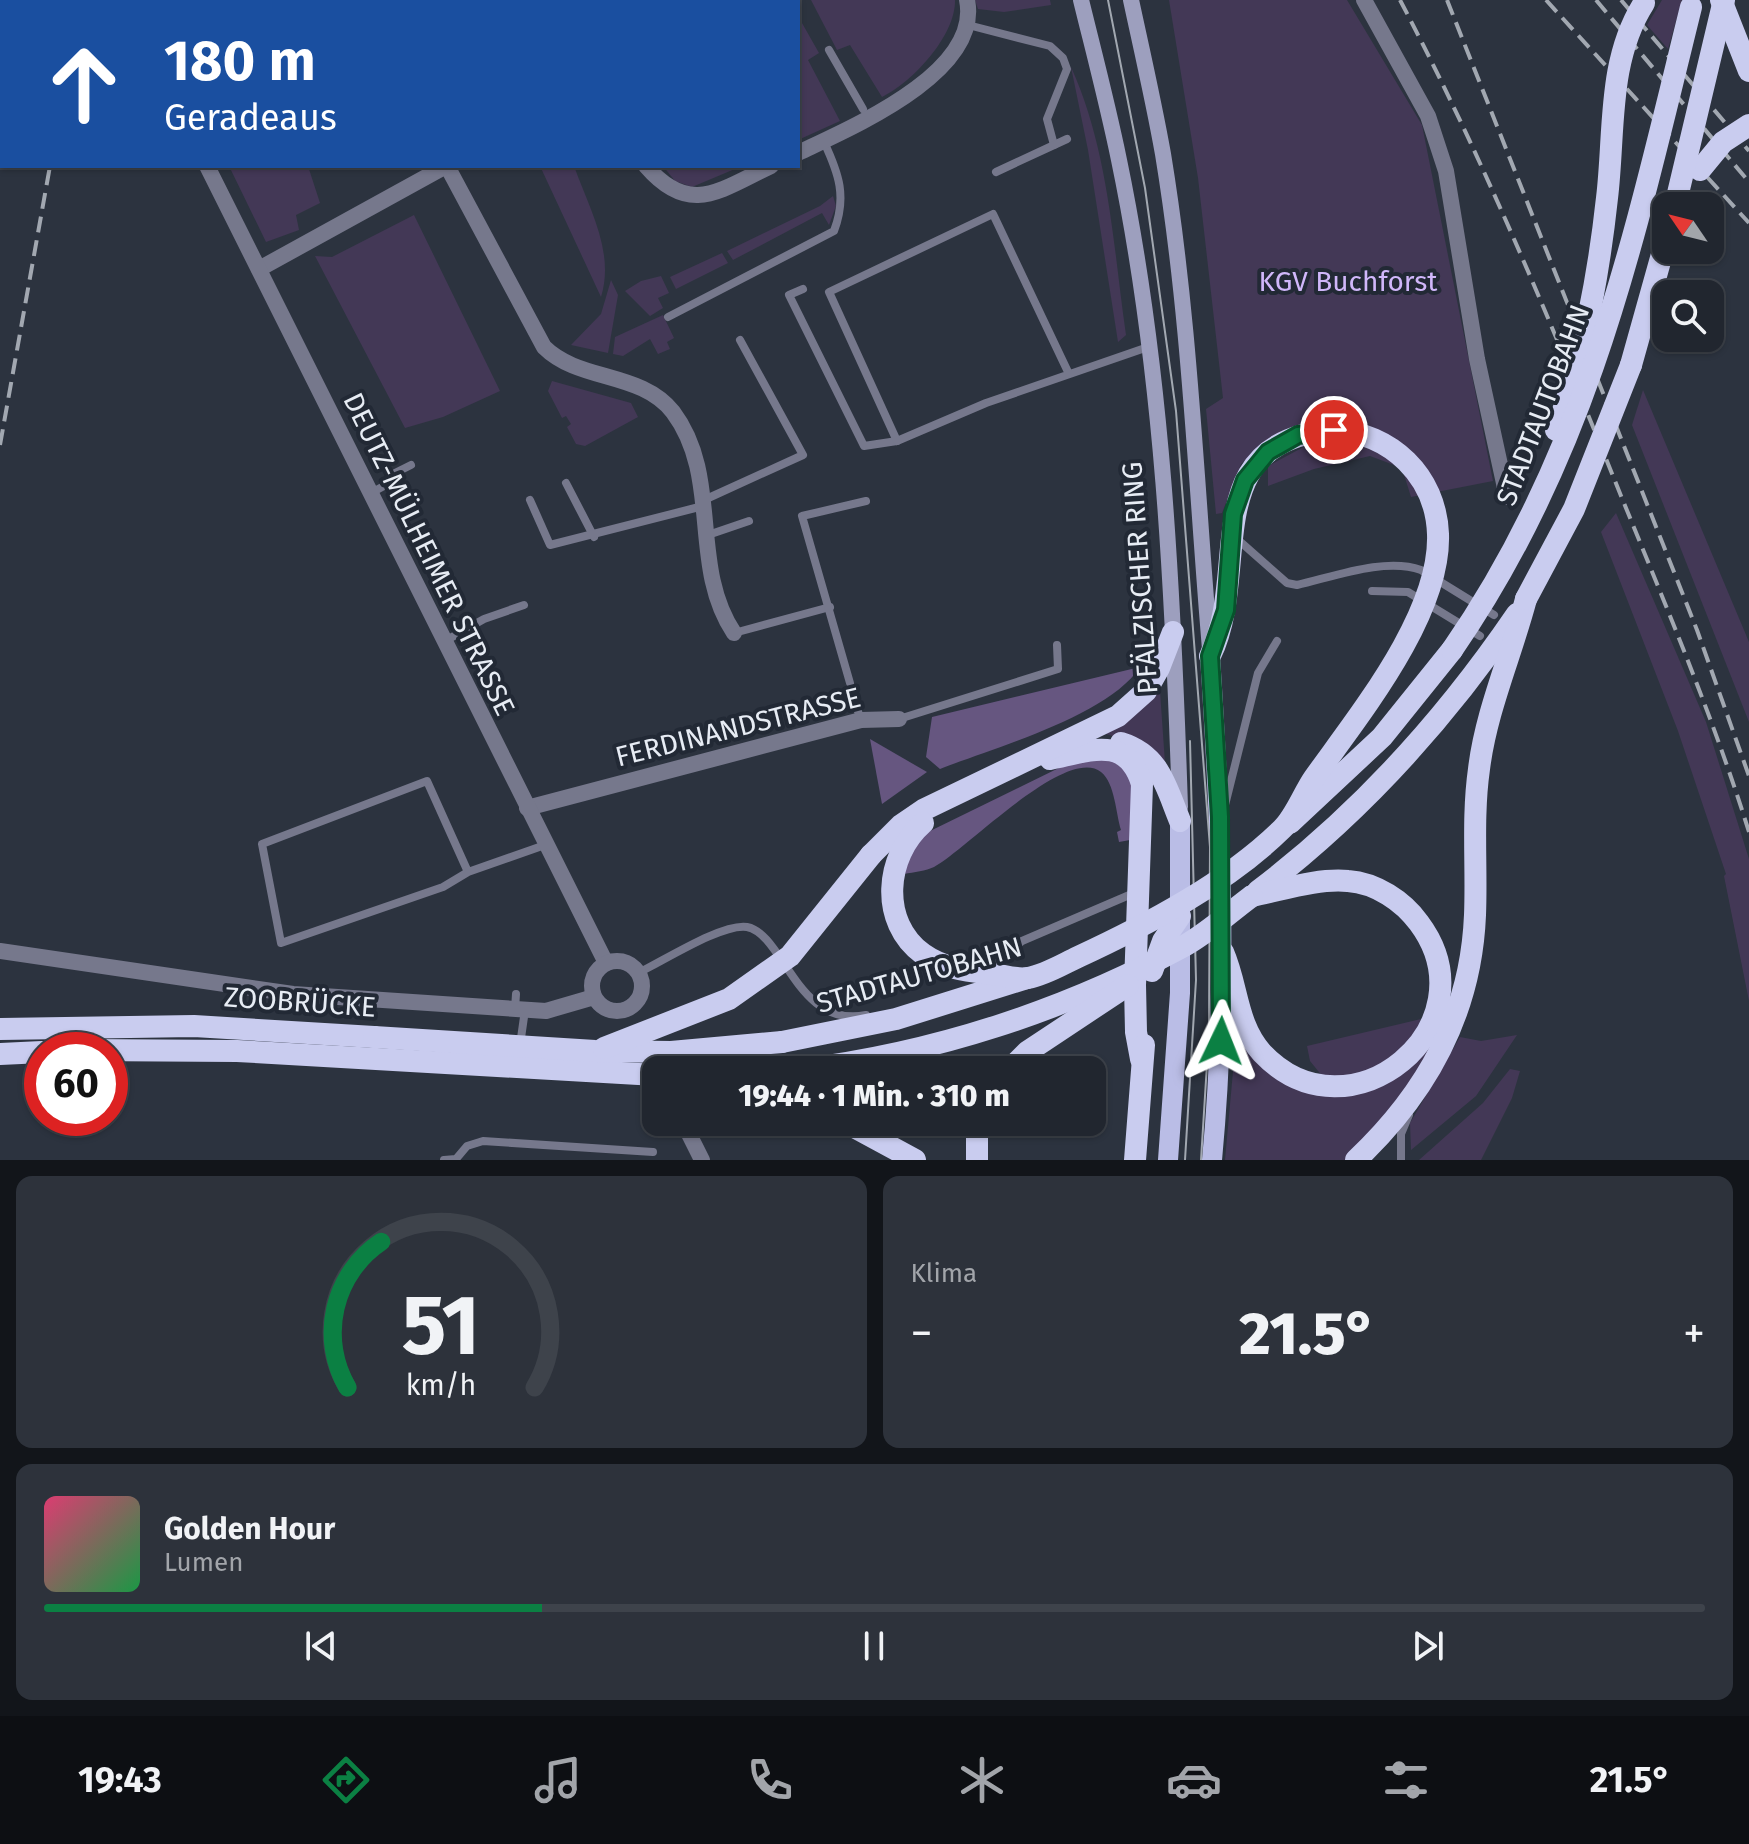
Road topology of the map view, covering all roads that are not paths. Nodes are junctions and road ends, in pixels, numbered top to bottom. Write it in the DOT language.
graph roads {
  1 [pos="967,0"];
  2 [pos="1081,0"];
  3 [pos="1131,0"];
  4 [pos="1364,0"];
  5 [pos="1693,0"];
  6 [pos="1722,0"];
  7 [pos="1645,2"];
  8 [pos="968,25"];
  9 [pos="829,50"];
  10 [pos="1749,71"];
  11 [pos="863,109"];
  12 [pos="1749,125"];
  13 [pos="1067,139"];
  14 [pos="824,141"];
  15 [pos="1054,145"];
  16 [pos="800,152"];
  17 [pos="208,168"];
  18 [pos="442,168"];
  19 [pos="447,168"];
  20 [pos="648,168"];
  21 [pos="766,168"];
  22 [pos="996,172"];
  23 [pos="1678,192"];
  24 [pos="1689,192"];
  25 [pos="1659,264"];
  26 [pos="259,269"];
  27 [pos="803,289"];
  28 [pos="668,317"];
  29 [pos="740,340"];
  30 [pos="1148,347"];
  31 [pos="1069,374"];
  32 [pos="897,441"];
  33 [pos="411,465"];
  34 [pos="566,483"];
  35 [pos="371,493"];
  36 [pos="1507,497"];
  37 [pos="530,500"];
  38 [pos="866,501"];
  39 [pos="704,503"];
  40 [pos="1533,517"];
  41 [pos="749,521"];
  42 [pos="1231,530"];
  43 [pos="705,536"];
  44 [pos="594,537"];
  45 [pos="1372,591"];
  46 [pos="1526,599"];
  47 [pos="524,605"];
  48 [pos="830,607"];
  49 [pos="1494,615"];
  50 [pos="1173,632"];
  51 [pos="734,633"];
  52 [pos="1480,636"];
  53 [pos="445,641"];
  54 [pos="1277,641"];
  55 [pos="1057,645"];
  56 [pos="1210,656"];
  57 [pos="850,683"];
  58 [pos="855,703"];
  59 [pos="899,719"];
  60 [pos="861,720"];
  61 [pos="1050,759"];
  62 [pos="527,808"];
  63 [pos="1220,817"];
  64 [pos="1180,821"];
  65 [pos="1284,828"];
  66 [pos="545,845"];
  67 [pos="468,872"];
  68 [pos="1137,892"];
  69 [pos="1252,896"];
  70 [pos="1180,916"];
  71 [pos="1186,945"];
  72 [pos="0,951"];
  73 [pos="1223,952"];
  74 [pos="606,963"];
  75 [pos="638,973"];
  76 [pos="1027,978"];
  77 [pos="594,997"];
  78 [pos="519,1005"];
  79 [pos="629,1007"];
  80 [pos="0,1029"];
  81 [pos="1436,1040"];
  82 [pos="128,1050"];
  83 [pos="595,1051"];
  84 [pos="24,1053"];
  85 [pos="0,1054"];
  86 [pos="519,1056"];
  87 [pos="650,1056"];
  88 [pos="884,1056"];
  89 [pos="1023,1056"];
  90 [pos="1141,1059"];
  91 [pos="642,1072"];
  92 [pos="1414,1098"];
  93 [pos="690,1136"];
  94 [pos="871,1136"];
  95 [pos="977,1136"];
  96 [pos="1138,1137"];
  97 [pos="653,1152"];
  98 [pos="1401,1158"];
  99 [pos="456,1159"];
  100 [pos="444,1160"];
  101 [pos="702,1160"];
  102 [pos="915,1160"];
  103 [pos="977,1160"];
  104 [pos="1135,1160"];
  105 [pos="1147,1160"];
  106 [pos="1168,1160"];
  107 [pos="1212,1160"];
  108 [pos="1356,1160"];
  1 -- 8 [label="street"];
  2 -- 30 [label="main road, PFÄLZISCHER RING"];
  3 -- 56 [label="main road"];
  4 -- 36 [label="street"];
  5 -- 40 [label="highway, STADTAUTOBAHN, bridge"];
  6 -- 10 [label="highway"];
  6 -- 23 [label="highway, bridge"];
  7 -- 40 [label="highway, bridge"];
  8 -- 14 [label="street"];
  8 -- 15 [label="lane"];
  9 -- 11 [label="lane"];
  12 -- 24 [label="highway, bridge"];
  13 -- 15 [label="lane"];
  14 -- 16 [label="street"];
  14 -- 28 [label="lane"];
  15 -- 22 [label="lane"];
  17 -- 26 [label="street, DEUTZ-MÜLHEIMER STRASSE"];
  18 -- 26 [label="street"];
  19 -- 39 [label="street"];
  20 -- 21 [label="street"];
  25 -- 46 [label="highway, bridge"];
  26 -- 35 [label="street, DEUTZ-MÜLHEIMER STRASSE"];
  27 -- 32 [label="lane"];
  29 -- 39 [label="lane"];
  30 -- 31 [label="lane"];
  30 -- 50 [label="main road, PFÄLZISCHER RING"];
  31 -- 32 [label="lane"];
  31 -- 32 [label="lane"];
  33 -- 35 [label="lane"];
  34 -- 44 [label="lane"];
  35 -- 53 [label="street, DEUTZ-MÜLHEIMER STRASSE"];
  37 -- 44 [label="lane"];
  38 -- 48 [label="lane"];
  39 -- 43 [label="street"];
  39 -- 44 [label="lane"];
  40 -- 65 [label="highway, STADTAUTOBAHN, bridge"];
  41 -- 43 [label="lane"];
  42 -- 49 [label="lane"];
  42 -- 56 [label="highway"];
  42 -- 65 [label="highway, bridge"];
  43 -- 51 [label="street"];
  45 -- 52 [label="lane"];
  46 -- 69 [label="highway"];
  46 -- 81 [label="highway"];
  47 -- 53 [label="lane"];
  48 -- 51 [label="lane"];
  48 -- 57 [label="lane"];
  50 -- 64 [label="main road, PFÄLZISCHER RING"];
  50 -- 83 [label="highway, bridge"];
  53 -- 62 [label="street, DEUTZ-MÜLHEIMER STRASSE"];
  54 -- 63 [label="lane"];
  55 -- 59 [label="lane, FERDINANDSTRASSE"];
  56 -- 63 [label="main road"];
  58 -- 60 [label="lane"];
  59 -- 60 [label="street, FERDINANDSTRASSE"];
  60 -- 62 [label="street, FERDINANDSTRASSE"];
  61 -- 64 [label="highway"];
  61 -- 68 [label="highway"];
  61 -- 76 [label="highway, bridge"];
  62 -- 66 [label="street, DEUTZ-MÜLHEIMER STRASSE"];
  63 -- 73 [label="main road"];
  64 -- 70 [label="main road, PFÄLZISCHER RING"];
  65 -- 76 [label="highway, STADTAUTOBAHN, bridge"];
  66 -- 67 [label="lane"];
  66 -- 74 [label="street, DEUTZ-MÜLHEIMER STRASSE"];
  67 -- 67 [label="lane"];
  68 -- 75 [label="lane"];
  68 -- 90 [label="highway"];
  69 -- 71 [label="highway, bridge"];
  69 -- 81 [label="highway"];
  70 -- 90 [label="highway"];
  70 -- 106 [label="main road, PFÄLZISCHER RING"];
  71 -- 88 [label="highway, bridge"];
  71 -- 89 [label="highway, bridge"];
  72 -- 78 [label="street"];
  73 -- 81 [label="highway"];
  73 -- 107 [label="main road"];
  74 -- 75 [label="street"];
  74 -- 77 [label="street"];
  75 -- 79 [label="street"];
  76 -- 83 [label="highway, STADTAUTOBAHN, bridge"];
  77 -- 78 [label="street"];
  77 -- 79 [label="street"];
  78 -- 86 [label="lane"];
  79 -- 87 [label="street"];
  80 -- 83 [label="highway, ZOOBRÜCKE, bridge"];
  81 -- 92 [label="highway"];
  82 -- 91 [label="highway, ZOOBRÜCKE"];
  84 -- 85 [label="highway"];
  90 -- 96 [label="highway"];
  92 -- 98 [label="lane"];
  92 -- 108 [label="highway"];
  93 -- 101 [label="street"];
  94 -- 102 [label="highway"];
  95 -- 103 [label="highway"];
  96 -- 104 [label="highway"];
  96 -- 105 [label="main road"];
  97 -- 99 [label="lane"];
  99 -- 100 [label="lane"];
}
